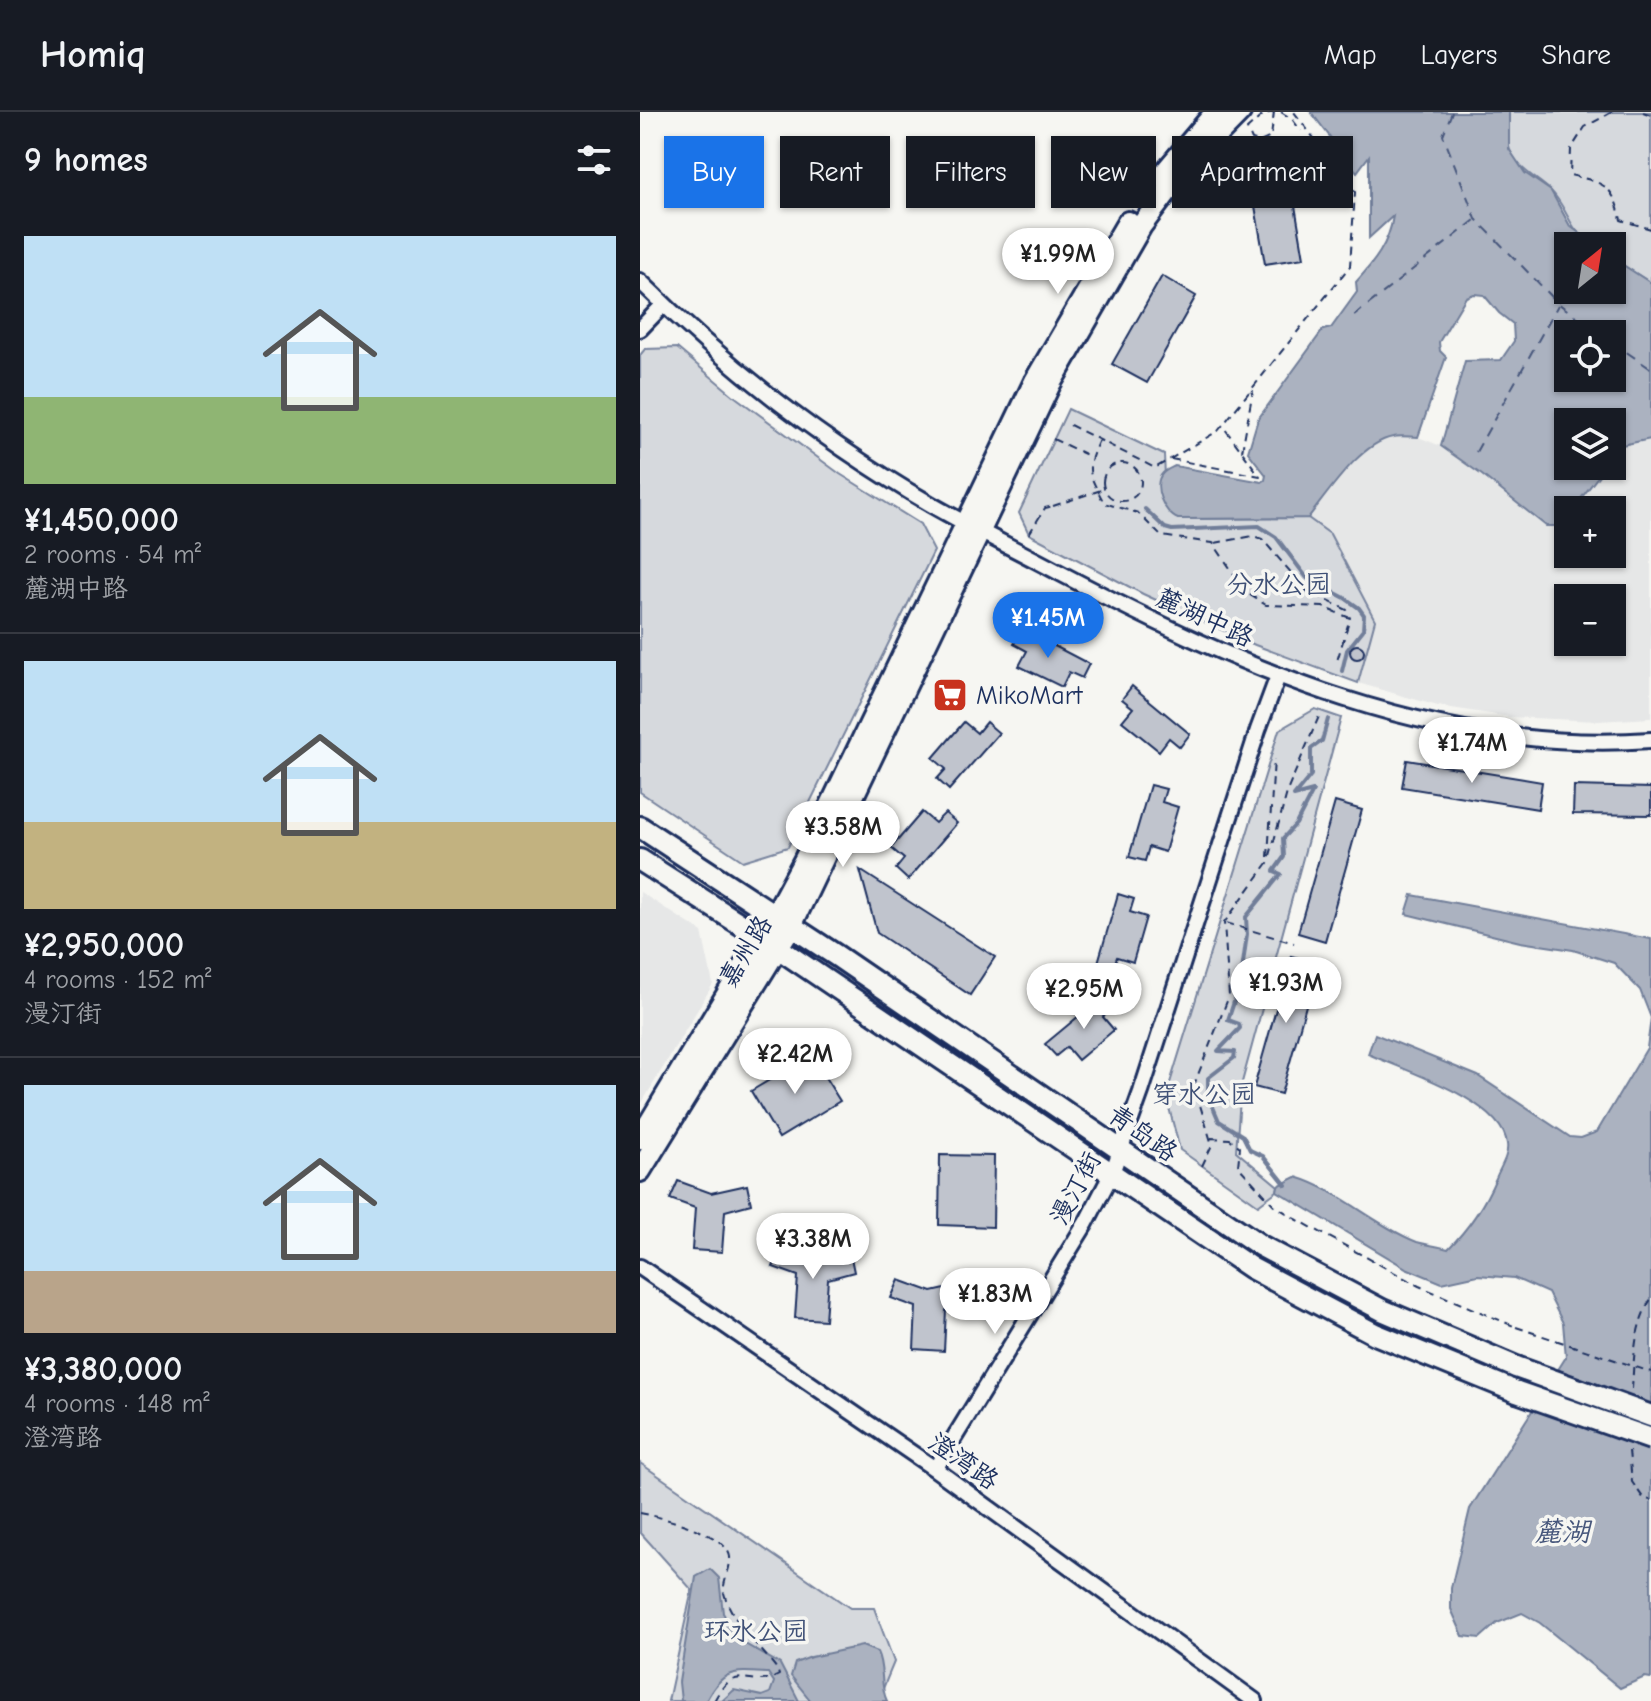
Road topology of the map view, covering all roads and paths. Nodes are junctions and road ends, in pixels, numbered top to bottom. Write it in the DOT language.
graph roads {
  1 [pos="1216,112"];
  2 [pos="1240,112"];
  3 [pos="1274,112"];
  4 [pos="1281,112"];
  5 [pos="1294,112"];
  6 [pos="1612,112"];
  7 [pos="1643,112"];
  8 [pos="1651,115"];
  9 [pos="1301,131"];
  10 [pos="1651,229"];
  11 [pos="640,281"];
  12 [pos="664,304"];
  13 [pos="640,329"];
  14 [pos="1254,387"];
  15 [pos="1070,425"];
  16 [pos="1222,425"];
  17 [pos="1053,439"];
  18 [pos="1100,439"];
  19 [pos="1242,452"];
  20 [pos="1091,457"];
  21 [pos="1170,459"];
  22 [pos="1104,489"];
  23 [pos="973,527"];
  24 [pos="1029,534"];
  25 [pos="1213,543"];
  26 [pos="1350,618"];
  27 [pos="1337,661"];
  28 [pos="1278,676"];
  29 [pos="1320,714"];
  30 [pos="1651,740"];
  31 [pos="1274,759"];
  32 [pos="640,827"];
  33 [pos="640,860"];
  34 [pos="1268,863"];
  35 [pos="783,920"];
  36 [pos="1224,923"];
  37 [pos="770,943"];
  38 [pos="1294,943"];
  39 [pos="1209,1138"];
  40 [pos="640,1139"];
  41 [pos="1122,1150"];
  42 [pos="1202,1166"];
  43 [pos="640,1171"];
  44 [pos="1112,1173"];
  45 [pos="640,1267"];
  46 [pos="1651,1372"];
  47 [pos="1651,1416"];
  48 [pos="1651,1439"];
  49 [pos="935,1469"];
  50 [pos="640,1513"];
  51 [pos="714,1701"];
  52 [pos="1255,1701"];
  1 -- 23 [label="main road"];
  2 -- 23 [label="main road"];
  3 -- 3 [label="path"];
  4 -- 9 [label="path"];
  5 -- 14 [label="path"];
  6 -- 10 [label="path"];
  7 -- 8 [label="path"];
  11 -- 12 [label="street, 麓湖中路"];
  12 -- 13 [label="street"];
  12 -- 23 [label="street, 麓湖中路"];
  14 -- 16 [label="path"];
  14 -- 19 [label="path"];
  15 -- 18 [label="path"];
  16 -- 19 [label="path"];
  16 -- 21 [label="path"];
  17 -- 20 [label="path"];
  18 -- 20 [label="path"];
  18 -- 21 [label="path"];
  19 -- 21 [label="path"];
  20 -- 25 [label="path"];
  22 -- 22 [label="path"];
  22 -- 24 [label="path, bridge"];
  23 -- 28 [label="street, 麓湖中路"];
  23 -- 35 [label="main road, 嘉州路"];
  25 -- 26 [label="path"];
  25 -- 26 [label="path"];
  26 -- 27 [label="path"];
  28 -- 30 [label="street, 麓湖中路"];
  28 -- 41 [label="street, 漫汀街"];
  29 -- 34 [label="path"];
  31 -- 34 [label="path"];
  32 -- 35 [label="main road, 青岛路"];
  33 -- 37 [label="main road, 青岛路"];
  34 -- 36 [label="path"];
  35 -- 37 [label="main road, 嘉州路"];
  35 -- 41 [label="main road, 青岛路"];
  36 -- 38 [label="path"];
  36 -- 39 [label="path"];
  37 -- 40 [label="main road, 嘉州路"];
  37 -- 43 [label="main road, 嘉州路"];
  37 -- 44 [label="main road, 青岛路"];
  39 -- 42 [label="path"];
  39 -- 46 [label="path, bridge"];
  41 -- 44 [label="street, 漫汀街"];
  41 -- 47 [label="main road, 青岛路, bridge"];
  44 -- 48 [label="main road, 青岛路, bridge"];
  44 -- 49 [label="street, 漫汀街"];
  45 -- 49 [label="street, 澄湾路"];
  49 -- 52 [label="street, 澄湾路"];
  50 -- 51 [label="path"];
}
